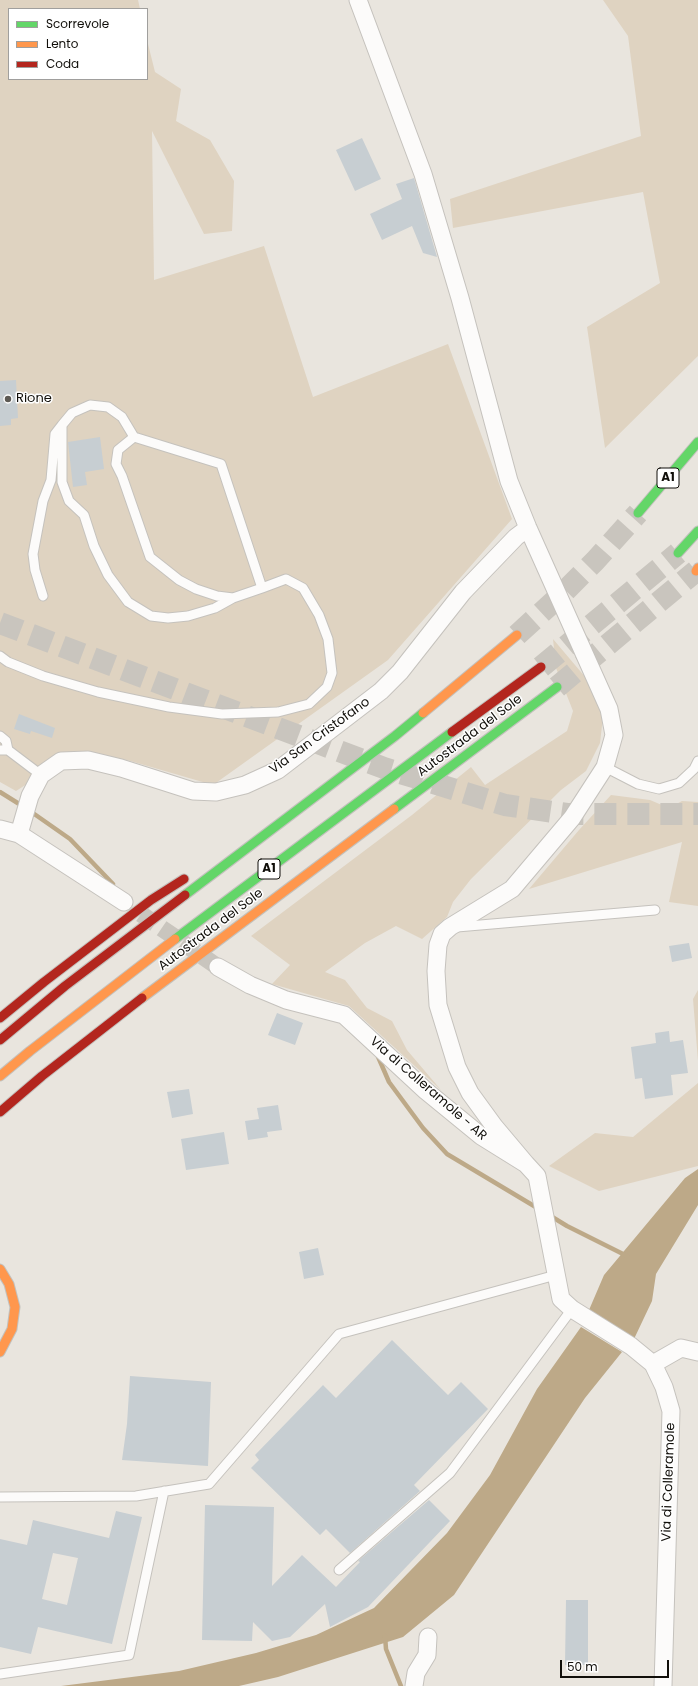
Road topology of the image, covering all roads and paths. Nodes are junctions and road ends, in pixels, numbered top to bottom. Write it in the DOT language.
graph roads {
  1 [pos="358,0"];
  2 [pos="62,425"];
  3 [pos="134,437"];
  4 [pos="698,442"];
  5 [pos="638,513"];
  6 [pos="528,528"];
  7 [pos="698,531"];
  8 [pos="678,553"];
  9 [pos="262,588"];
  10 [pos="43,596"];
  11 [pos="232,598"];
  12 [pos="517,635"];
  13 [pos="0,656"];
  14 [pos="541,667"];
  15 [pos="557,688"];
  16 [pos="0,736"];
  17 [pos="4,750"];
  18 [pos="698,761"];
  19 [pos="606,767"];
  20 [pos="41,775"];
  21 [pos="274,828"];
  22 [pos="0,829"];
  23 [pos="19,834"];
  24 [pos="215,861"];
  25 [pos="189,876"];
  26 [pos="124,902"];
  27 [pos="655,910"];
  28 [pos="450,928"];
  29 [pos="218,968"];
  30 [pos="0,1018"];
  31 [pos="0,1040"];
  32 [pos="0,1076"];
  33 [pos="42,1076"];
  34 [pos="0,1112"];
  35 [pos="0,1122"];
  36 [pos="526,1164"];
  37 [pos="0,1268"];
  38 [pos="556,1275"];
  39 [pos="578,1313"];
  40 [pos="0,1352"];
  41 [pos="698,1352"];
  42 [pos="653,1364"];
  43 [pos="164,1491"];
  44 [pos="0,1497"];
  45 [pos="339,1570"];
  46 [pos="428,1637"];
  47 [pos="0,1674"];
  48 [pos="414,1686"];
  49 [pos="663,1686"];
  1 -- 6 [label="street"];
  2 -- 3 [label="lane"];
  2 -- 10 [label="lane"];
  2 -- 11 [label="lane"];
  3 -- 9 [label="lane"];
  3 -- 11 [label="lane"];
  4 -- 5 [label="highway, A1"];
  6 -- 19 [label="street"];
  6 -- 20 [label="street, Via San Cristofano"];
  7 -- 8 [label="highway"];
  9 -- 11 [label="lane"];
  9 -- 13 [label="lane"];
  12 -- 21 [label="highway, A1"];
  14 -- 32 [label="highway, Autostrada del Sole / A1"];
  15 -- 33 [label="highway, Autostrada del Sole / A1"];
  16 -- 17 [label="lane"];
  17 -- 20 [label="lane"];
  18 -- 19 [label="lane"];
  19 -- 28 [label="street"];
  20 -- 23 [label="street, Via San Cristofano"];
  21 -- 24 [label="highway"];
  21 -- 31 [label="highway, A1"];
  22 -- 23 [label="street"];
  23 -- 26 [label="street"];
  25 -- 30 [label="highway"];
  27 -- 28 [label="lane"];
  28 -- 36 [label="street"];
  29 -- 36 [label="street, Via di Colleramole - AR"];
  33 -- 34 [label="highway, Autostrada del Sole / A1"];
  33 -- 35 [label="highway"];
  36 -- 38 [label="street, Via di Colleramole - AR"];
  37 -- 40 [label="highway"];
  38 -- 39 [label="street, Via di Colleramole - AR"];
  38 -- 43 [label="lane"];
  39 -- 42 [label="street, Via di Colleramole"];
  39 -- 45 [label="lane"];
  41 -- 42 [label="street"];
  42 -- 49 [label="street, Via di Colleramole"];
  43 -- 44 [label="lane"];
  43 -- 47 [label="lane"];
  46 -- 48 [label="street"];
}
